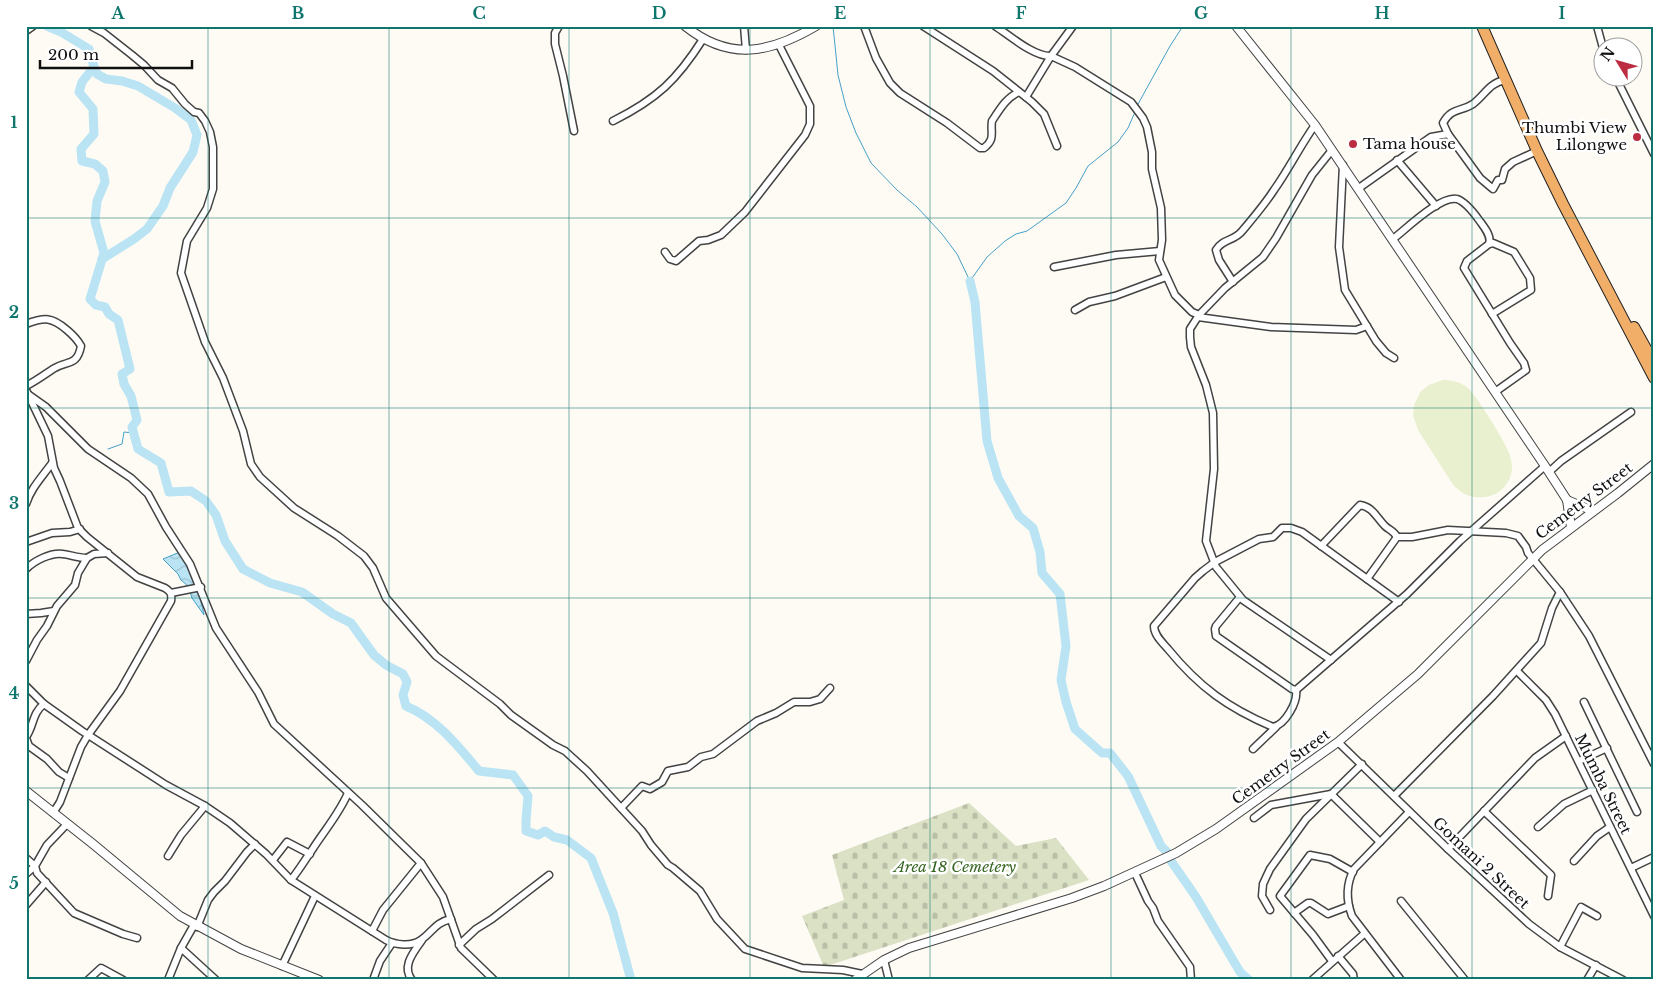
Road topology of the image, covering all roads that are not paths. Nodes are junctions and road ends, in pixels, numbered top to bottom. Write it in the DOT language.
graph roads {
  1 [pos="33,26"];
  2 [pos="91,26"];
  3 [pos="559,26"];
  4 [pos="685,26"];
  5 [pos="744,26"];
  6 [pos="816,26"];
  7 [pos="864,26"];
  8 [pos="923,26"];
  9 [pos="995,26"];
  10 [pos="1073,26"];
  11 [pos="1236,26"];
  12 [pos="1482,26"];
  13 [pos="1490,26"];
  14 [pos="26,31"];
  15 [pos="703,39"];
  16 [pos="779,45"];
  17 [pos="746,50"];
  18 [pos="1051,56"];
  19 [pos="1505,80"];
  20 [pos="1621,88"];
  21 [pos="1019,92"];
  22 [pos="1026,97"];
  23 [pos="612,121"];
  24 [pos="1315,125"];
  25 [pos="574,131"];
  26 [pos="1448,134"];
  27 [pos="1057,146"];
  28 [pos="1332,150"];
  29 [pos="1537,151"];
  30 [pos="1654,154"];
  31 [pos="1397,160"];
  32 [pos="1343,165"];
  33 [pos="1359,188"];
  34 [pos="1436,206"];
  35 [pos="1393,239"];
  36 [pos="1488,244"];
  37 [pos="1160,251"];
  38 [pos="665,252"];
  39 [pos="1054,267"];
  40 [pos="1166,277"];
  41 [pos="1233,282"];
  42 [pos="1075,310"];
  43 [pos="1492,314"];
  44 [pos="1198,316"];
  45 [pos="26,324"];
  46 [pos="1367,326"];
  47 [pos="1394,358"];
  48 [pos="1654,363"];
  49 [pos="1654,378"];
  50 [pos="26,386"];
  51 [pos="1496,392"];
  52 [pos="28,393"];
  53 [pos="1631,412"];
  54 [pos="52,463"];
  55 [pos="1654,464"];
  56 [pos="1547,469"];
  57 [pos="1567,500"];
  58 [pos="26,504"];
  59 [pos="1593,511"];
  60 [pos="1571,527"];
  61 [pos="80,529"];
  62 [pos="1473,531"];
  63 [pos="1397,537"];
  64 [pos="26,542"];
  65 [pos="1321,546"];
  66 [pos="108,553"];
  67 [pos="86,558"];
  68 [pos="1533,559"];
  69 [pos="1215,562"];
  70 [pos="26,569"];
  71 [pos="1367,579"];
  72 [pos="201,587"];
  73 [pos="1560,592"];
  74 [pos="171,593"];
  75 [pos="1240,597"];
  76 [pos="1399,602"];
  77 [pos="54,611"];
  78 [pos="26,614"];
  79 [pos="26,660"];
  80 [pos="1331,660"];
  81 [pos="1517,671"];
  82 [pos="26,686"];
  83 [pos="830,688"];
  84 [pos="1296,690"];
  85 [pos="1584,702"];
  86 [pos="44,704"];
  87 [pos="1276,727"];
  88 [pos="88,735"];
  89 [pos="1566,736"];
  90 [pos="26,737"];
  91 [pos="1338,742"];
  92 [pos="1606,748"];
  93 [pos="1253,749"];
  94 [pos="1579,761"];
  95 [pos="1362,764"];
  96 [pos="1654,764"];
  97 [pos="69,778"];
  98 [pos="1593,790"];
  99 [pos="26,791"];
  100 [pos="348,792"];
  101 [pos="1331,794"];
  102 [pos="1394,796"];
  103 [pos="205,806"];
  104 [pos="621,808"];
  105 [pos="1484,811"];
  106 [pos="1409,812"];
  107 [pos="1637,812"];
  108 [pos="53,813"];
  109 [pos="1254,818"];
  110 [pos="67,824"];
  111 [pos="1538,827"];
  112 [pos="1610,827"];
  113 [pos="1380,842"];
  114 [pos="255,844"];
  115 [pos="1448,849"];
  116 [pos="310,854"];
  117 [pos="168,856"];
  118 [pos="1654,857"];
  119 [pos="26,858"];
  120 [pos="273,860"];
  121 [pos="1574,861"];
  122 [pos="422,863"];
  123 [pos="34,866"];
  124 [pos="1631,868"];
  125 [pos="1353,872"];
  126 [pos="1135,873"];
  127 [pos="26,874"];
  128 [pos="549,875"];
  129 [pos="291,880"];
  130 [pos="46,882"];
  131 [pos="315,896"];
  132 [pos="1548,896"];
  133 [pos="1401,901"];
  134 [pos="26,905"];
  135 [pos="1349,906"];
  136 [pos="1270,910"];
  137 [pos="1294,913"];
  138 [pos="1597,916"];
  139 [pos="1654,916"];
  140 [pos="451,919"];
  141 [pos="195,926"];
  142 [pos="372,931"];
  143 [pos="1364,934"];
  144 [pos="137,938"];
  145 [pos="423,939"];
  146 [pos="392,942"];
  147 [pos="459,945"];
  148 [pos="1560,947"];
  149 [pos="181,948"];
  150 [pos="1338,956"];
  151 [pos="884,960"];
  152 [pos="1332,962"];
  153 [pos="1596,965"];
  154 [pos="282,966"];
  155 [pos="862,974"];
  156 [pos="376,978"];
  157 [pos="492,979"];
  158 [pos="88,980"];
  159 [pos="123,980"];
  160 [pos="168,980"];
  161 [pos="216,980"];
  162 [pos="319,980"];
  163 [pos="412,980"];
  164 [pos="855,980"];
  165 [pos="889,980"];
  166 [pos="1191,980"];
  167 [pos="1312,980"];
  168 [pos="1354,980"];
  169 [pos="1401,980"];
  170 [pos="1465,980"];
  171 [pos="1587,980"];
  172 [pos="1623,980"];
  1 -- 14 [label="street"];
  2 -- 104 [label="street"];
  3 -- 25 [label="street"];
  4 -- 15 [label="street"];
  5 -- 17 [label="street"];
  6 -- 16 [label="street"];
  7 -- 21 [label="street"];
  8 -- 21 [label="street"];
  9 -- 18 [label="street"];
  10 -- 18 [label="street"];
  11 -- 24 [label="street"];
  12 -- 19 [label="highway"];
  13 -- 48 [label="highway"];
  15 -- 17 [label="street"];
  15 -- 23 [label="street"];
  16 -- 17 [label="street"];
  16 -- 38 [label="street"];
  18 -- 22 [label="street"];
  18 -- 37 [label="street"];
  19 -- 26 [label="street"];
  19 -- 29 [label="highway"];
  20 -- 30 [label="street"];
  21 -- 22 [label="street"];
  22 -- 27 [label="street"];
  24 -- 28 [label="street"];
  24 -- 41 [label="street"];
  26 -- 29 [label="street"];
  26 -- 31 [label="street"];
  28 -- 32 [label="street"];
  28 -- 41 [label="street"];
  29 -- 49 [label="highway"];
  31 -- 33 [label="street"];
  31 -- 34 [label="street"];
  32 -- 33 [label="street"];
  32 -- 46 [label="street"];
  33 -- 35 [label="street"];
  34 -- 35 [label="street"];
  34 -- 36 [label="street"];
  35 -- 51 [label="street"];
  36 -- 43 [label="street"];
  36 -- 43 [label="street"];
  37 -- 39 [label="street"];
  37 -- 40 [label="street"];
  40 -- 42 [label="street"];
  40 -- 44 [label="street"];
  41 -- 44 [label="street"];
  43 -- 51 [label="street"];
  44 -- 46 [label="street"];
  44 -- 69 [label="street"];
  45 -- 50 [label="street"];
  46 -- 47 [label="street"];
  51 -- 56 [label="street"];
  52 -- 54 [label="street"];
  52 -- 72 [label="street"];
  53 -- 56 [label="street"];
  54 -- 58 [label="street"];
  54 -- 61 [label="street"];
  55 -- 59 [label="street, Cemetry Street"];
  56 -- 57 [label="street"];
  56 -- 62 [label="street"];
  57 -- 59 [label="street"];
  57 -- 60 [label="street"];
  59 -- 60 [label="street, Cemetry Street"];
  60 -- 68 [label="street, Cemetry Street"];
  61 -- 64 [label="street"];
  61 -- 66 [label="street"];
  62 -- 63 [label="street"];
  62 -- 68 [label="street"];
  62 -- 76 [label="street"];
  63 -- 65 [label="street"];
  63 -- 71 [label="street"];
  65 -- 69 [label="street"];
  65 -- 71 [label="street"];
  66 -- 67 [label="street"];
  66 -- 74 [label="street"];
  67 -- 70 [label="street"];
  67 -- 77 [label="street"];
  68 -- 73 [label="street"];
  68 -- 91 [label="street, Cemetry Street"];
  69 -- 75 [label="street"];
  69 -- 87 [label="street"];
  71 -- 76 [label="street"];
  72 -- 74 [label="street"];
  72 -- 100 [label="street"];
  73 -- 81 [label="street"];
  73 -- 96 [label="street"];
  74 -- 88 [label="street"];
  75 -- 80 [label="street"];
  75 -- 84 [label="street"];
  76 -- 80 [label="street"];
  77 -- 78 [label="street"];
  77 -- 79 [label="street"];
  80 -- 84 [label="street"];
  81 -- 89 [label="street, Mumba Street"];
  81 -- 102 [label="street"];
  82 -- 86 [label="street"];
  83 -- 104 [label="street"];
  84 -- 87 [label="street"];
  85 -- 92 [label="street"];
  86 -- 88 [label="street"];
  86 -- 90 [label="street"];
  87 -- 93 [label="street"];
  88 -- 97 [label="street"];
  88 -- 103 [label="street"];
  89 -- 94 [label="street, Mumba Street"];
  89 -- 105 [label="street"];
  90 -- 97 [label="street"];
  91 -- 95 [label="street, Gomani 2 Street"];
  91 -- 126 [label="street, Cemetry Street"];
  92 -- 94 [label="street"];
  92 -- 107 [label="street"];
  94 -- 98 [label="street, Mumba Street"];
  95 -- 101 [label="street"];
  95 -- 102 [label="street, Gomani 2 Street"];
  97 -- 108 [label="street"];
  98 -- 111 [label="street"];
  98 -- 112 [label="street, Mumba Street"];
  99 -- 108 [label="street"];
  100 -- 116 [label="street"];
  100 -- 122 [label="street"];
  101 -- 109 [label="street"];
  101 -- 113 [label="street"];
  101 -- 136 [label="street"];
  102 -- 106 [label="street, Gomani 2 Street"];
  103 -- 114 [label="street"];
  103 -- 117 [label="street"];
  104 -- 155 [label="street"];
  105 -- 115 [label="street"];
  105 -- 132 [label="street"];
  106 -- 113 [label="street"];
  106 -- 115 [label="street, Gomani 2 Street"];
  108 -- 110 [label="street"];
  110 -- 123 [label="street"];
  110 -- 141 [label="street"];
  112 -- 121 [label="street"];
  112 -- 124 [label="street, Mumba Street"];
  113 -- 125 [label="street"];
  114 -- 120 [label="street"];
  114 -- 141 [label="street"];
  115 -- 148 [label="street, Gomani 2 Street"];
  116 -- 120 [label="street"];
  116 -- 129 [label="street"];
  118 -- 124 [label="street"];
  119 -- 123 [label="street"];
  120 -- 129 [label="street"];
  122 -- 140 [label="street"];
  122 -- 142 [label="street"];
  123 -- 127 [label="street"];
  123 -- 130 [label="street"];
  124 -- 139 [label="street, Mumba Street"];
  125 -- 135 [label="street"];
  125 -- 137 [label="street"];
  126 -- 151 [label="street, Cemetry Street"];
  126 -- 166 [label="street"];
  128 -- 147 [label="street"];
  129 -- 131 [label="street"];
  130 -- 134 [label="street"];
  130 -- 144 [label="street"];
  131 -- 142 [label="street"];
  131 -- 154 [label="street"];
  133 -- 170 [label="street"];
  135 -- 137 [label="street"];
  135 -- 143 [label="street"];
  137 -- 152 [label="street"];
  138 -- 148 [label="street"];
  140 -- 145 [label="street"];
  140 -- 147 [label="street"];
  141 -- 149 [label="street"];
  141 -- 154 [label="street"];
  142 -- 146 [label="street"];
  143 -- 150 [label="street"];
  143 -- 169 [label="street"];
  145 -- 146 [label="street"];
  145 -- 163 [label="street"];
  146 -- 156 [label="street"];
  147 -- 157 [label="street"];
  148 -- 153 [label="street, Gomani 2 Street"];
  149 -- 160 [label="street"];
  149 -- 161 [label="street"];
  150 -- 152 [label="street"];
  150 -- 168 [label="street"];
  151 -- 155 [label="street, Cemetry Street"];
  151 -- 165 [label="street"];
  152 -- 167 [label="street"];
  153 -- 171 [label="street"];
  153 -- 172 [label="street, Gomani 2 Street"];
  154 -- 162 [label="street"];
  155 -- 164 [label="street, Cemetry Street"];
  158 -- 159 [label="street"];
}
